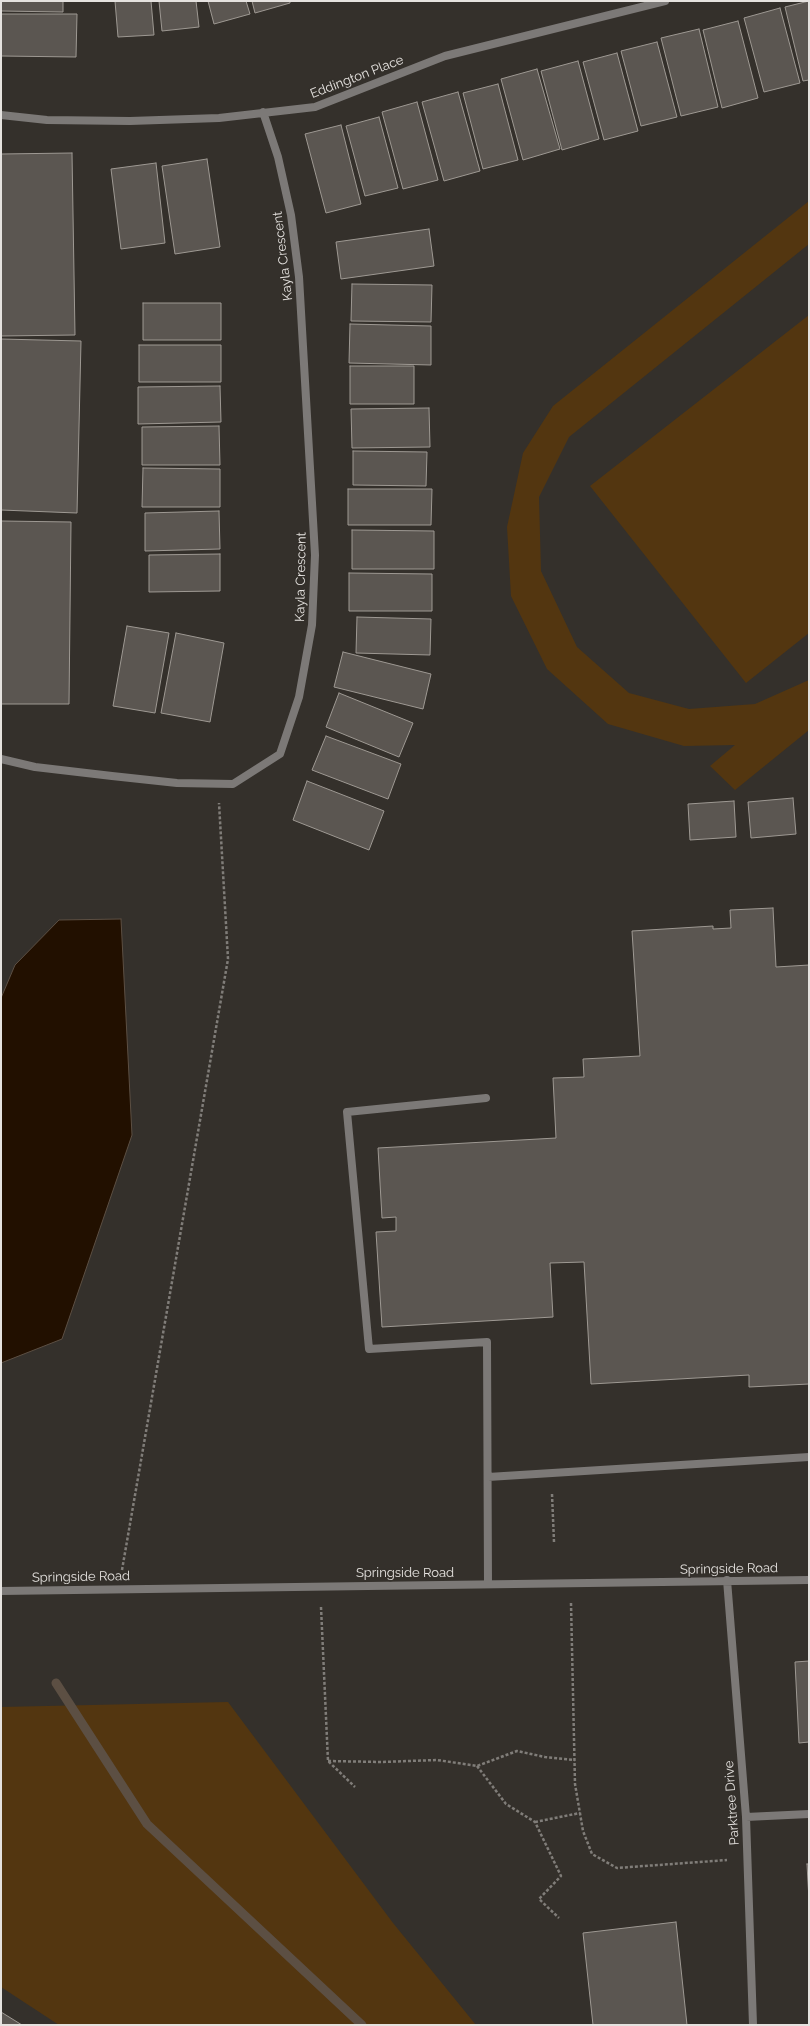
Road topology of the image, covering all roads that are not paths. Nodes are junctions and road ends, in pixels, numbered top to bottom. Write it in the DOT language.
graph roads {
  1 [pos="665,1"];
  2 [pos="263,112"];
  3 [pos="1,115"];
  4 [pos="1,758"];
  5 [pos="486,1098"];
  6 [pos="809,1457"];
  7 [pos="488,1477"];
  8 [pos="727,1580"];
  9 [pos="809,1580"];
  10 [pos="488,1584"];
  11 [pos="1,1591"];
  12 [pos="809,1814"];
  13 [pos="746,1817"];
  14 [pos="753,2025"];
  1 -- 2 [label="street, Eddington Place"];
  2 -- 3 [label="street, Eddington Place"];
  2 -- 4 [label="street, Kayla Crescent"];
  5 -- 7 [label="street"];
  6 -- 7 [label="street"];
  7 -- 10 [label="street"];
  8 -- 9 [label="street, Springside Road"];
  8 -- 10 [label="street, Springside Road"];
  8 -- 13 [label="street, Parktree Drive"];
  10 -- 11 [label="street, Springside Road"];
  12 -- 13 [label="street"];
  13 -- 14 [label="street, Parktree Drive"];
}
